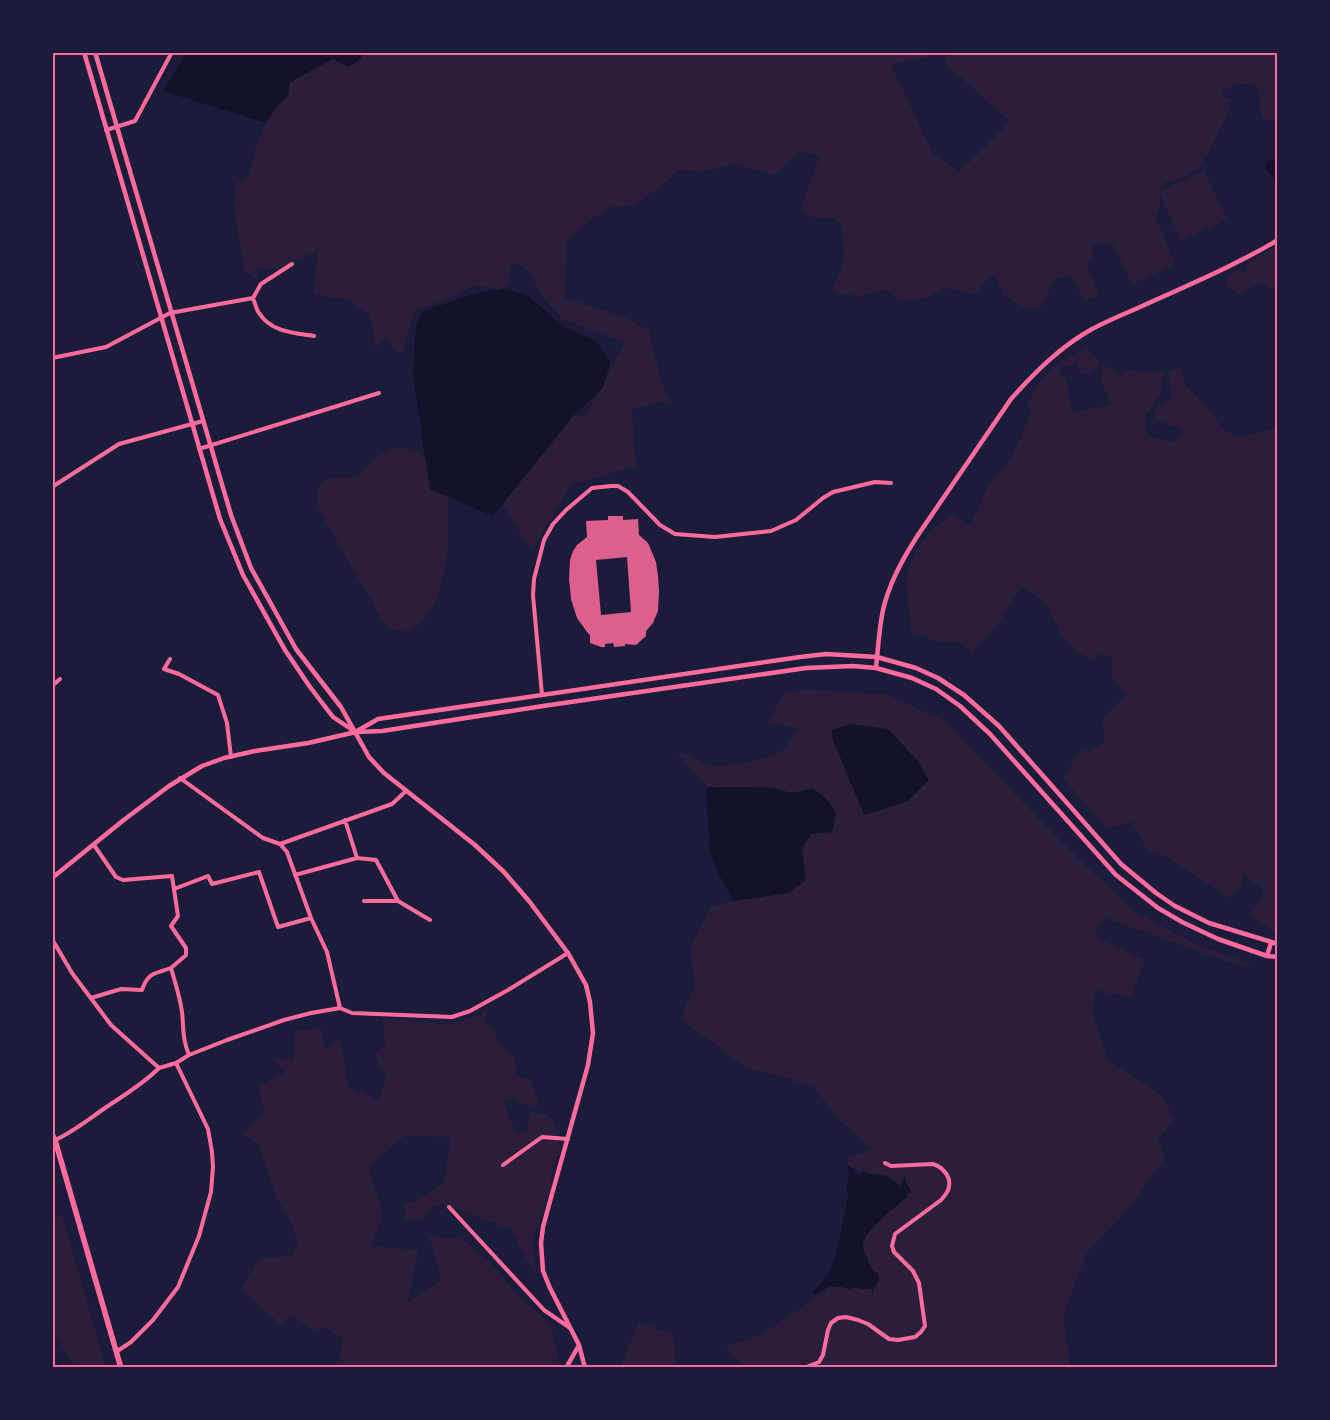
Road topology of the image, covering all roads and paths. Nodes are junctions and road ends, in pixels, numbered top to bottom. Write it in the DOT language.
graph roads {
  1 [pos="84,52"];
  2 [pos="95,52"];
  3 [pos="172,52"];
  4 [pos="117,127"];
  5 [pos="106,130"];
  6 [pos="1278,240"];
  7 [pos="292,264"];
  8 [pos="253,298"];
  9 [pos="170,313"];
  10 [pos="161,318"];
  11 [pos="314,336"];
  12 [pos="52,358"];
  13 [pos="379,393"];
  14 [pos="203,421"];
  15 [pos="192,424"];
  16 [pos="210,445"];
  17 [pos="199,449"];
  18 [pos="891,483"];
  19 [pos="52,487"];
  20 [pos="877,657"];
  21 [pos="170,659"];
  22 [pos="876,668"];
  23 [pos="60,679"];
  24 [pos="52,686"];
  25 [pos="542,695"];
  26 [pos="356,732"];
  27 [pos="231,756"];
  28 [pos="180,778"];
  29 [pos="406,790"];
  30 [pos="345,820"];
  31 [pos="280,844"];
  32 [pos="94,845"];
  33 [pos="357,858"];
  34 [pos="295,875"];
  35 [pos="52,878"];
  36 [pos="174,888"];
  37 [pos="364,901"];
  38 [pos="398,901"];
  39 [pos="311,918"];
  40 [pos="430,920"];
  41 [pos="52,939"];
  42 [pos="1278,940"];
  43 [pos="1271,943"];
  44 [pos="1278,944"];
  45 [pos="568,953"];
  46 [pos="1267,956"];
  47 [pos="1278,958"];
  48 [pos="171,968"];
  49 [pos="91,998"];
  50 [pos="340,1008"];
  51 [pos="189,1055"];
  52 [pos="176,1063"];
  53 [pos="159,1068"];
  54 [pos="54,1137"];
  55 [pos="568,1139"];
  56 [pos="884,1164"];
  57 [pos="503,1165"];
  58 [pos="448,1207"];
  59 [pos="570,1328"];
  60 [pos="578,1345"];
  61 [pos="116,1352"];
  62 [pos="122,1368"];
  63 [pos="566,1368"];
  64 [pos="585,1368"];
  65 [pos="804,1368"];
  1 -- 5 [label="street"];
  2 -- 4 [label="street"];
  3 -- 4 [label="street"];
  4 -- 5 [label="street"];
  4 -- 9 [label="street"];
  5 -- 10 [label="street"];
  6 -- 20 [label="street"];
  7 -- 8 [label="street"];
  8 -- 9 [label="street"];
  8 -- 11 [label="street"];
  9 -- 10 [label="street"];
  9 -- 14 [label="street"];
  10 -- 12 [label="street"];
  10 -- 15 [label="street"];
  13 -- 16 [label="street"];
  14 -- 15 [label="street"];
  14 -- 16 [label="street"];
  15 -- 17 [label="street"];
  15 -- 19 [label="street"];
  16 -- 17 [label="street"];
  16 -- 26 [label="street"];
  17 -- 26 [label="street"];
  18 -- 25 [label="street"];
  20 -- 22 [label="street"];
  20 -- 25 [label="street"];
  20 -- 43 [label="street"];
  21 -- 27 [label="street"];
  22 -- 26 [label="street"];
  22 -- 46 [label="street"];
  23 -- 24 [label="street"];
  25 -- 26 [label="street"];
  26 -- 27 [label="street"];
  26 -- 29 [label="street"];
  27 -- 28 [label="street"];
  28 -- 31 [label="street"];
  28 -- 32 [label="street"];
  29 -- 30 [label="street"];
  29 -- 45 [label="street"];
  30 -- 31 [label="street"];
  30 -- 33 [label="street"];
  31 -- 34 [label="street"];
  32 -- 35 [label="street"];
  32 -- 36 [label="street"];
  33 -- 34 [label="street"];
  33 -- 38 [label="street"];
  34 -- 39 [label="street"];
  36 -- 39 [label="street"];
  36 -- 48 [label="street"];
  37 -- 38 [label="street"];
  38 -- 40 [label="street"];
  39 -- 50 [label="street"];
  41 -- 49 [label="street"];
  42 -- 43 [label="street"];
  43 -- 44 [label="street"];
  43 -- 46 [label="street"];
  45 -- 50 [label="street"];
  45 -- 55 [label="street"];
  46 -- 47 [label="street"];
  48 -- 49 [label="street"];
  48 -- 51 [label="street"];
  49 -- 53 [label="street"];
  50 -- 51 [label="street"];
  51 -- 52 [label="street"];
  52 -- 53 [label="street"];
  52 -- 61 [label="street"];
  53 -- 54 [label="street"];
  54 -- 61 [label="main road"];
  55 -- 57 [label="street"];
  55 -- 59 [label="street"];
  56 -- 65 [label="street"];
  58 -- 59 [label="street"];
  59 -- 60 [label="street"];
  60 -- 63 [label="street"];
  60 -- 64 [label="street"];
  61 -- 62 [label="main road"];
}
